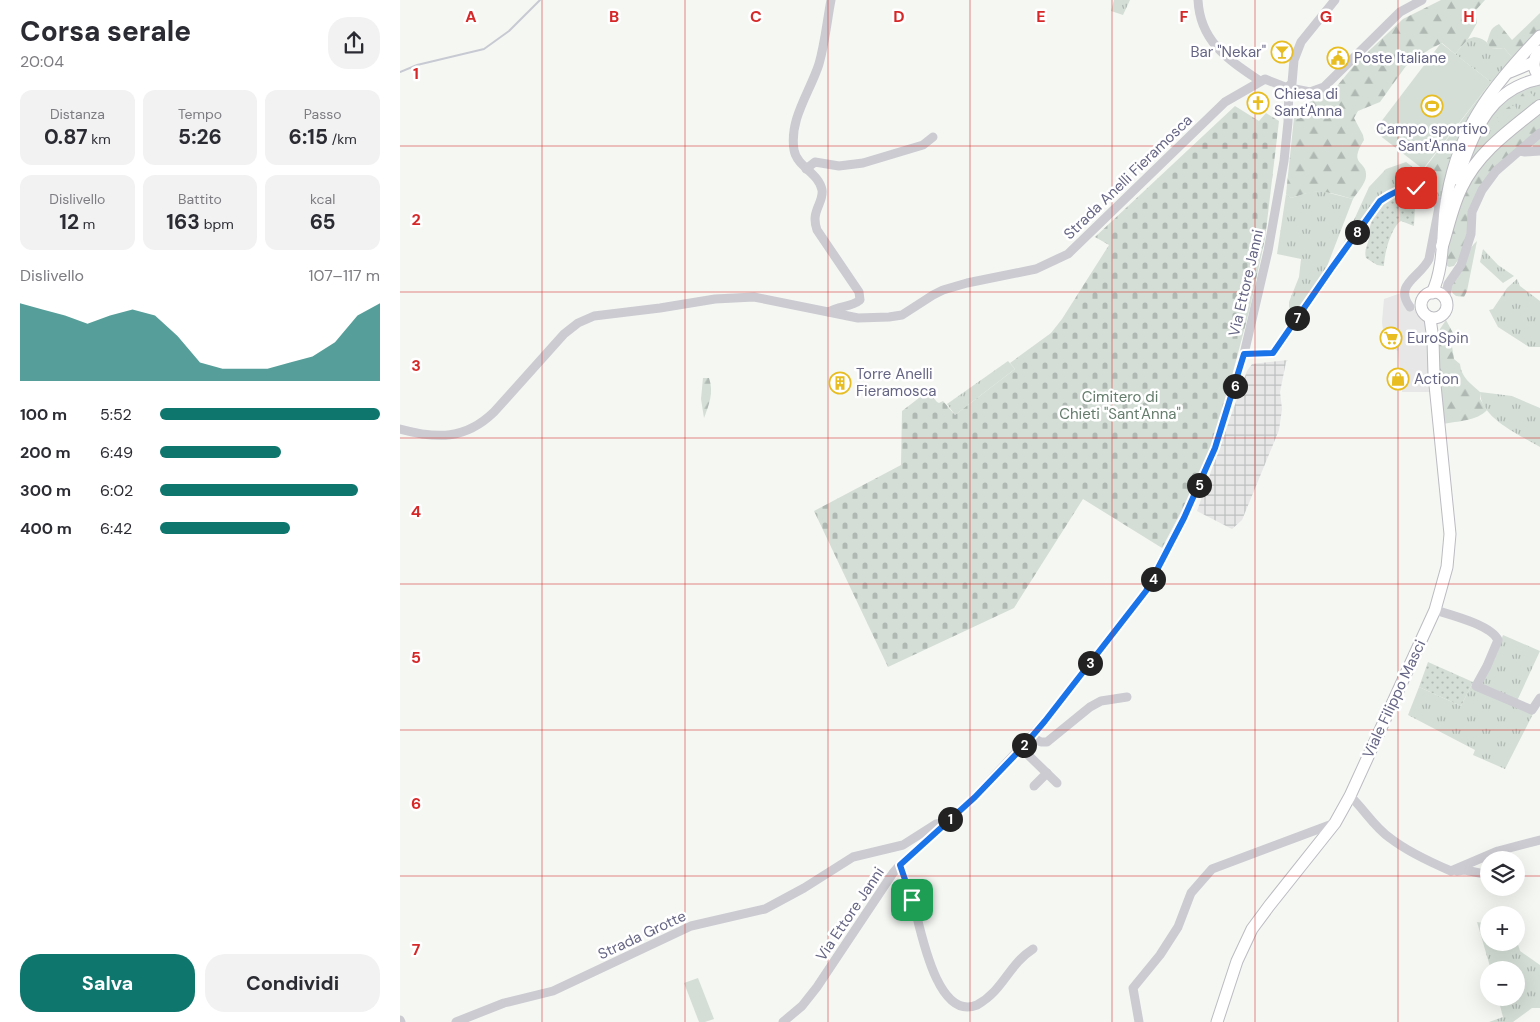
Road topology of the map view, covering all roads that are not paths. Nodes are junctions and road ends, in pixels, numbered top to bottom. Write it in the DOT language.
graph roads {
  1 [pos="831,0"];
  2 [pos="1198,0"];
  3 [pos="1336,0"];
  4 [pos="1422,0"];
  5 [pos="1540,36"];
  6 [pos="1540,51"];
  7 [pos="1534,62"];
  8 [pos="1505,75"];
  9 [pos="1540,78"];
  10 [pos="1263,80"];
  11 [pos="1289,86"];
  12 [pos="1540,106"];
  13 [pos="1540,133"];
  14 [pos="934,137"];
  15 [pos="1520,151"];
  16 [pos="1540,151"];
  17 [pos="806,169"];
  18 [pos="1442,251"];
  19 [pos="1456,271"];
  20 [pos="1439,296"];
  21 [pos="1410,307"];
  22 [pos="829,312"];
  23 [pos="1435,317"];
  24 [pos="1244,354"];
  25 [pos="400,429"];
  26 [pos="1435,610"];
  27 [pos="1128,697"];
  28 [pos="1540,698"];
  29 [pos="1031,737"];
  30 [pos="1022,748"];
  31 [pos="1047,773"];
  32 [pos="1057,783"];
  33 [pos="1034,786"];
  34 [pos="1350,796"];
  35 [pos="946,823"];
  36 [pos="1335,823"];
  37 [pos="1540,840"];
  38 [pos="900,865"];
  39 [pos="1451,871"];
  40 [pos="1480,873"];
  41 [pos="1033,948"];
  42 [pos="456,1022"];
  43 [pos="783,1022"];
  44 [pos="1139,1022"];
  45 [pos="1217,1022"];
  1 -- 17 [label="street"];
  2 -- 10 [label="street"];
  3 -- 11 [label="street, Via Ettore Janni"];
  4 -- 11 [label="street"];
  5 -- 8 [label="main road"];
  6 -- 7 [label="main road"];
  7 -- 8 [label="main road"];
  7 -- 9 [label="main road"];
  8 -- 18 [label="main road"];
  9 -- 18 [label="main road"];
  10 -- 11 [label="street"];
  10 -- 22 [label="street, Strada Anelli Fieramosca"];
  11 -- 24 [label="street, Via Ettore Janni"];
  12 -- 18 [label="highway"];
  13 -- 15 [label="street"];
  14 -- 17 [label="street"];
  15 -- 16 [label="street"];
  15 -- 19 [label="street"];
  17 -- 22 [label="street"];
  18 -- 19 [label="street"];
  18 -- 20 [label="main road"];
  19 -- 20 [label="street"];
  20 -- 23 [label="main road"];
  20 -- 23 [label="main road"];
  21 -- 24 [label="street"];
  22 -- 25 [label="street, Strada Anelli Fieramosca"];
  23 -- 26 [label="main road, Viale Filippo Masci"];
  24 -- 29 [label="street, Via Ettore Janni"];
  26 -- 28 [label="street"];
  26 -- 34 [label="main road, Viale Filippo Masci"];
  27 -- 29 [label="street"];
  29 -- 30 [label="street, Via Ettore Janni"];
  30 -- 31 [label="street"];
  30 -- 35 [label="street, Via Ettore Janni"];
  31 -- 32 [label="street"];
  31 -- 33 [label="street"];
  34 -- 36 [label="main road, Viale Filippo Masci"];
  34 -- 39 [label="street"];
  35 -- 38 [label="street, Via Ettore Janni"];
  35 -- 42 [label="street, Strada Grotte"];
  36 -- 44 [label="street"];
  36 -- 45 [label="main road, Viale Filippo Masci"];
  37 -- 39 [label="street"];
  38 -- 41 [label="street"];
  38 -- 43 [label="street, Via Ettore Janni"];
  39 -- 40 [label="street"];
}
